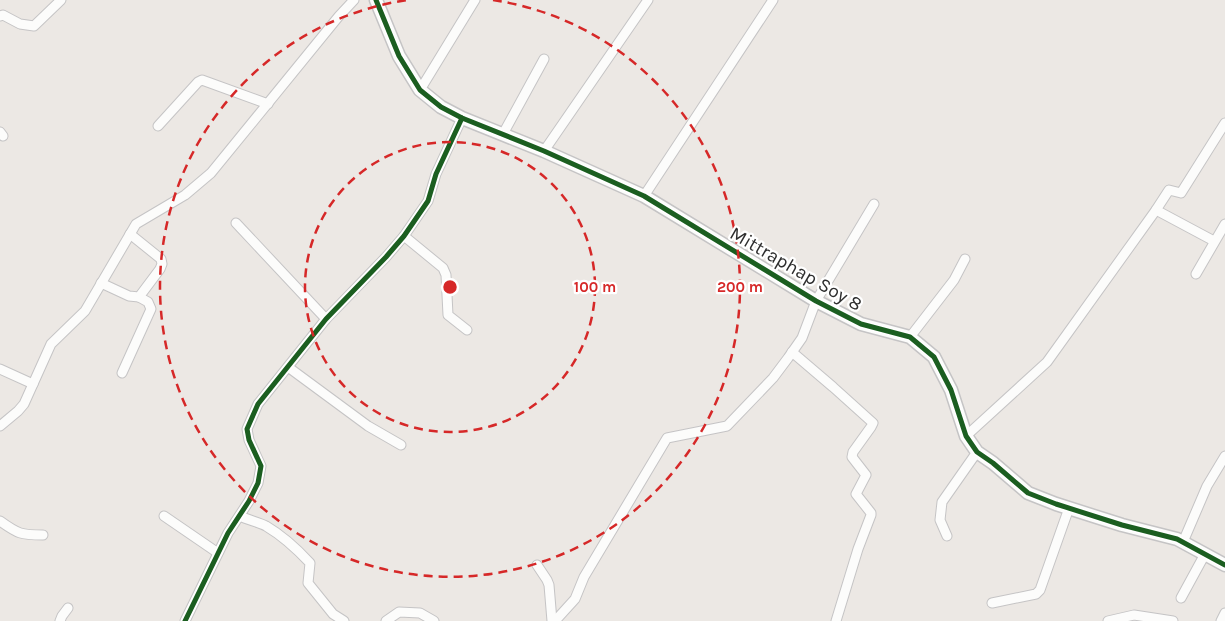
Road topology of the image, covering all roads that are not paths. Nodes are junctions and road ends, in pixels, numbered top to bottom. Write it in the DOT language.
graph roads {
  1 [pos="61,0"];
  2 [pos="354,0"];
  3 [pos="376,0"];
  4 [pos="475,0"];
  5 [pos="648,0"];
  6 [pos="773,0"];
  7 [pos="0,16"];
  8 [pos="544,59"];
  9 [pos="420,90"];
  10 [pos="268,104"];
  11 [pos="462,118"];
  12 [pos="1225,123"];
  13 [pos="158,126"];
  14 [pos="503,134"];
  15 [pos="544,151"];
  16 [pos="644,196"];
  17 [pos="874,204"];
  18 [pos="1156,210"];
  19 [pos="236,223"];
  20 [pos="1225,224"];
  21 [pos="130,234"];
  22 [pos="404,236"];
  23 [pos="1214,241"];
  24 [pos="965,259"];
  25 [pos="1196,274"];
  26 [pos="101,283"];
  27 [pos="139,297"];
  28 [pos="816,300"];
  29 [pos="326,319"];
  30 [pos="467,330"];
  31 [pos="910,337"];
  32 [pos="792,352"];
  33 [pos="288,367"];
  34 [pos="0,369"];
  35 [pos="122,373"];
  36 [pos="33,384"];
  37 [pos="0,426"];
  38 [pos="966,436"];
  39 [pos="401,445"];
  40 [pos="977,452"];
  41 [pos="1225,456"];
  42 [pos="1069,508"];
  43 [pos="164,516"];
  44 [pos="240,516"];
  45 [pos="0,520"];
  46 [pos="43,535"];
  47 [pos="947,536"];
  48 [pos="1182,542"];
  49 [pos="218,553"];
  50 [pos="1205,554"];
  51 [pos="537,565"];
  52 [pos="1225,565"];
  53 [pos="1181,598"];
  54 [pos="992,603"];
  55 [pos="68,608"];
  56 [pos="1225,613"];
  57 [pos="60,621"];
  58 [pos="185,621"];
  59 [pos="344,621"];
  60 [pos="386,621"];
  61 [pos="434,621"];
  62 [pos="554,621"];
  63 [pos="836,621"];
  64 [pos="1108,621"];
  65 [pos="1173,621"];
  66 [pos="1221,621"];
  1 -- 7 [label="street"];
  2 -- 10 [label="street"];
  3 -- 9 [label="street, Mittraphap Soy 8"];
  4 -- 9 [label="street"];
  5 -- 15 [label="street"];
  6 -- 16 [label="street"];
  8 -- 14 [label="street"];
  9 -- 11 [label="street, Mittraphap Soy 8"];
  10 -- 13 [label="street"];
  10 -- 21 [label="street"];
  11 -- 14 [label="street, Mittraphap Soy 8"];
  11 -- 22 [label="street"];
  12 -- 18 [label="street"];
  14 -- 15 [label="street, Mittraphap Soy 8"];
  15 -- 16 [label="street, Mittraphap Soy 8"];
  16 -- 28 [label="street, Mittraphap Soy 8"];
  17 -- 28 [label="street"];
  18 -- 23 [label="street"];
  18 -- 38 [label="street"];
  19 -- 29 [label="street"];
  20 -- 23 [label="street"];
  21 -- 26 [label="street"];
  21 -- 27 [label="street"];
  22 -- 29 [label="street"];
  22 -- 30 [label="street"];
  23 -- 25 [label="street"];
  24 -- 31 [label="street"];
  26 -- 27 [label="street"];
  26 -- 36 [label="street"];
  27 -- 35 [label="street"];
  28 -- 31 [label="street, Mittraphap Soy 8"];
  28 -- 32 [label="street"];
  29 -- 33 [label="street"];
  31 -- 38 [label="street, Mittraphap Soy 8"];
  32 -- 62 [label="street"];
  32 -- 63 [label="street"];
  33 -- 39 [label="street"];
  33 -- 44 [label="street"];
  34 -- 36 [label="street"];
  36 -- 37 [label="street"];
  38 -- 40 [label="street, Mittraphap Soy 8"];
  40 -- 42 [label="street, Mittraphap Soy 8"];
  40 -- 47 [label="street"];
  41 -- 48 [label="street"];
  42 -- 48 [label="street, Mittraphap Soy 8"];
  42 -- 54 [label="street"];
  43 -- 49 [label="street"];
  44 -- 49 [label="street"];
  44 -- 59 [label="street"];
  45 -- 46 [label="street"];
  48 -- 50 [label="street, Mittraphap Soy 8"];
  49 -- 58 [label="street"];
  50 -- 52 [label="street, Mittraphap Soy 8"];
  50 -- 53 [label="street"];
  51 -- 62 [label="street"];
  55 -- 57 [label="street"];
  56 -- 66 [label="street"];
  60 -- 61 [label="street"];
  64 -- 65 [label="street"];
}
